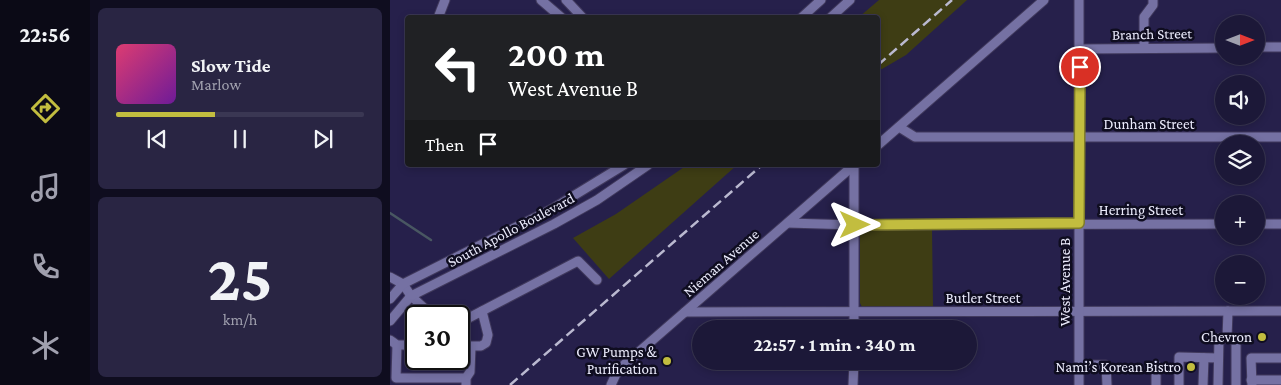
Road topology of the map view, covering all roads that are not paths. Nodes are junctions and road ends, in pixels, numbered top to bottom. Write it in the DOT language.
graph roads {
  1 [pos="445,0"];
  2 [pos="541,0"];
  3 [pos="821,0"];
  4 [pos="850,0"];
  5 [pos="1044,0"];
  6 [pos="1080,0"];
  7 [pos="1153,0"];
  8 [pos="571,1"];
  9 [pos="439,15"];
  10 [pos="560,15"];
  11 [pos="562,15"];
  12 [pos="581,15"];
  13 [pos="804,15"];
  14 [pos="833,15"];
  15 [pos="1265,47"];
  16 [pos="1281,47"];
  17 [pos="1144,48"];
  18 [pos="1215,48"];
  19 [pos="1080,49"];
  20 [pos="899,127"];
  21 [pos="1281,137"];
  22 [pos="1080,138"];
  23 [pos="880,144"];
  24 [pos="621,167"];
  25 [pos="645,167"];
  26 [pos="852,167"];
  27 [pos="854,167"];
  28 [pos="788,223"];
  29 [pos="1079,223"];
  30 [pos="1215,224"];
  31 [pos="1265,224"];
  32 [pos="1281,224"];
  33 [pos="855,225"];
  34 [pos="390,276"];
  35 [pos="597,280"];
  36 [pos="403,284"];
  37 [pos="391,295"];
  38 [pos="411,296"];
  39 [pos="421,305"];
  40 [pos="482,311"];
  41 [pos="1228,311"];
  42 [pos="1281,311"];
  43 [pos="685,312"];
  44 [pos="1078,312"];
  45 [pos="854,313"];
  46 [pos="470,317"];
  47 [pos="854,320"];
  48 [pos="390,321"];
  49 [pos="1227,338"];
  50 [pos="393,343"];
  51 [pos="471,347"];
  52 [pos="1204,358"];
  53 [pos="1218,358"];
  54 [pos="1281,358"];
  55 [pos="1079,365"];
  56 [pos="1156,365"];
  57 [pos="854,370"];
  58 [pos="1281,380"];
  59 [pos="466,382"];
  60 [pos="1252,382"];
  61 [pos="1218,384"];
  62 [pos="1236,384"];
  63 [pos="611,385"];
  64 [pos="853,385"];
  65 [pos="1079,385"];
  66 [pos="1107,385"];
  67 [pos="1156,385"];
  68 [pos="1179,385"];
  69 [pos="1203,385"];
  1 -- 9 [label="street"];
  2 -- 10 [label="street"];
  3 -- 13 [label="street"];
  4 -- 14 [label="street"];
  5 -- 20 [label="street"];
  6 -- 19 [label="street, West Avenue B"];
  7 -- 17 [label="street"];
  8 -- 11 [label="street"];
  8 -- 12 [label="street"];
  15 -- 16 [label="street"];
  17 -- 18 [label="street, Branch Street"];
  17 -- 19 [label="street, Branch Street"];
  19 -- 22 [label="street, West Avenue B"];
  20 -- 22 [label="street, Dunham Street"];
  20 -- 23 [label="street"];
  21 -- 22 [label="street, Dunham Street"];
  22 -- 29 [label="street, West Avenue B"];
  24 -- 36 [label="street, South Apollo Boulevard"];
  25 -- 38 [label="street, South Apollo Boulevard"];
  26 -- 28 [label="street, Nieman Avenue"];
  27 -- 33 [label="street"];
  28 -- 33 [label="street, Herring Street"];
  28 -- 43 [label="street, Nieman Avenue"];
  29 -- 30 [label="street, Herring Street"];
  29 -- 33 [label="street, Herring Street"];
  29 -- 44 [label="street, West Avenue B"];
  31 -- 32 [label="street"];
  33 -- 45 [label="street"];
  34 -- 36 [label="street"];
  35 -- 40 [label="street"];
  36 -- 37 [label="street, South Apollo Boulevard"];
  36 -- 38 [label="street"];
  37 -- 38 [label="street"];
  38 -- 39 [label="street"];
  38 -- 48 [label="street, South Apollo Boulevard"];
  40 -- 46 [label="street"];
  40 -- 51 [label="street"];
  41 -- 42 [label="street, Butler Street"];
  41 -- 44 [label="street, Butler Street"];
  41 -- 49 [label="street"];
  43 -- 45 [label="street, Butler Street"];
  43 -- 63 [label="street, Nieman Avenue"];
  44 -- 45 [label="street, Butler Street"];
  44 -- 55 [label="street, West Avenue B"];
  45 -- 47 [label="street"];
  49 -- 53 [label="street"];
  49 -- 62 [label="street"];
  50 -- 59 [label="street"];
  51 -- 59 [label="street"];
  52 -- 53 [label="street"];
  52 -- 68 [label="street"];
  52 -- 69 [label="street"];
  53 -- 61 [label="street"];
  54 -- 60 [label="street"];
  55 -- 65 [label="street, West Avenue B"];
  55 -- 66 [label="street"];
  56 -- 67 [label="street"];
  57 -- 64 [label="street"];
  58 -- 60 [label="street"];
  61 -- 62 [label="street"];
}
